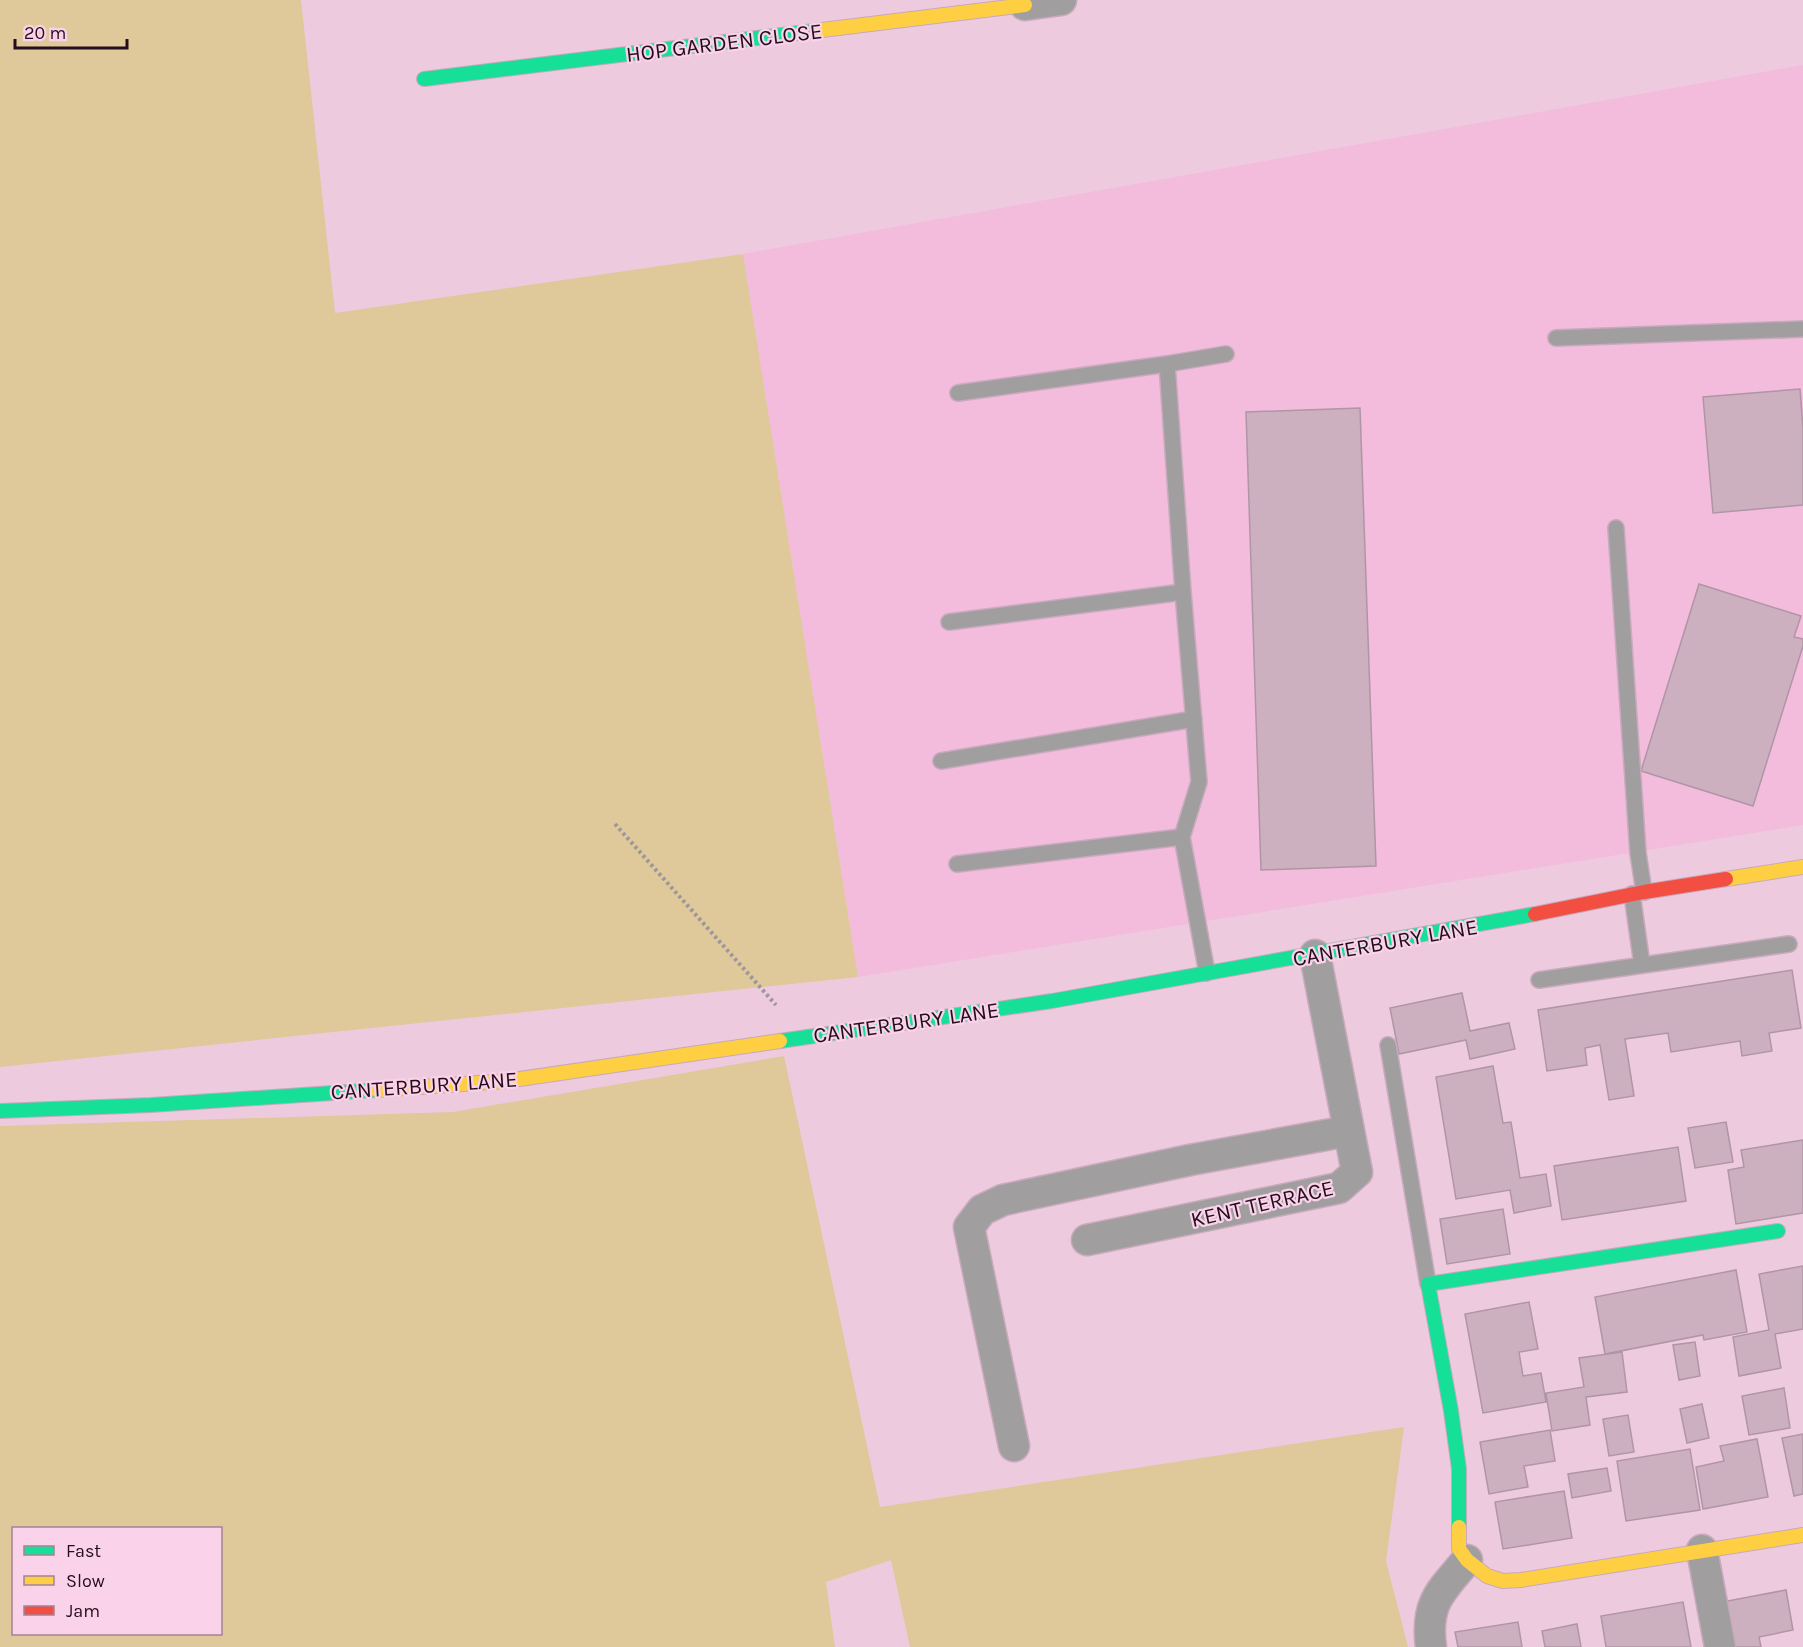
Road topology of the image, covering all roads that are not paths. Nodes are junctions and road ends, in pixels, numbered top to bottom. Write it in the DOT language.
graph roads {
  1 [pos="1061,0"];
  2 [pos="1025,3"];
  3 [pos="423,79"];
  4 [pos="1803,329"];
  5 [pos="1556,338"];
  6 [pos="1226,354"];
  7 [pos="1167,364"];
  8 [pos="958,393"];
  9 [pos="1616,528"];
  10 [pos="1183,592"];
  11 [pos="949,622"];
  12 [pos="1194,719"];
  13 [pos="941,761"];
  14 [pos="1182,837"];
  15 [pos="957,864"];
  16 [pos="1803,867"];
  17 [pos="1638,893"];
  18 [pos="1789,944"];
  19 [pos="1315,955"];
  20 [pos="1642,965"];
  21 [pos="1207,973"];
  22 [pos="1539,980"];
  23 [pos="1388,1045"];
  24 [pos="0,1111"];
  25 [pos="1348,1131"];
  26 [pos="1778,1231"];
  27 [pos="1088,1240"];
  28 [pos="1428,1284"];
  29 [pos="1014,1446"];
  30 [pos="1803,1535"];
  31 [pos="1702,1550"];
  32 [pos="1467,1560"];
  33 [pos="1431,1647"];
  34 [pos="1720,1647"];
  1 -- 2 [label="street"];
  2 -- 3 [label="street, HOP GARDEN CLOSE"];
  4 -- 5 [label="lane"];
  6 -- 7 [label="lane"];
  7 -- 8 [label="lane"];
  7 -- 10 [label="lane"];
  9 -- 17 [label="lane"];
  10 -- 11 [label="lane"];
  10 -- 12 [label="lane"];
  12 -- 13 [label="lane"];
  12 -- 14 [label="lane"];
  14 -- 15 [label="lane"];
  14 -- 21 [label="lane"];
  16 -- 17 [label="street, CANTERBURY LANE"];
  17 -- 19 [label="street, CANTERBURY LANE"];
  17 -- 20 [label="lane"];
  18 -- 20 [label="lane"];
  19 -- 21 [label="street, CANTERBURY LANE"];
  19 -- 25 [label="street, KENT TERRACE"];
  20 -- 22 [label="lane"];
  21 -- 24 [label="street, CANTERBURY LANE"];
  23 -- 28 [label="lane"];
  25 -- 27 [label="street, KENT TERRACE"];
  25 -- 29 [label="street"];
  26 -- 28 [label="street"];
  28 -- 32 [label="street"];
  30 -- 31 [label="street"];
  31 -- 32 [label="street"];
  31 -- 34 [label="street"];
  32 -- 33 [label="street"];
}
